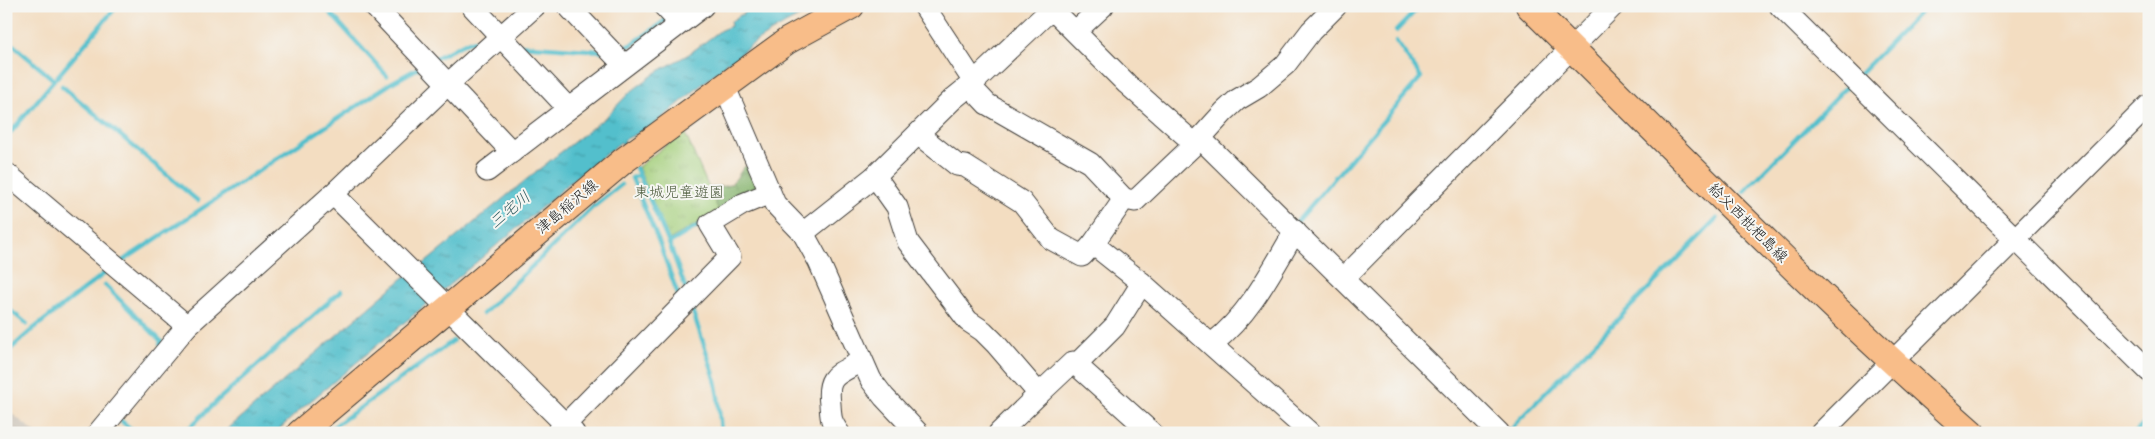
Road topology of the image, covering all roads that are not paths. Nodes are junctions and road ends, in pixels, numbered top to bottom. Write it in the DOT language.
graph roads {
  1 [pos="374,6"];
  2 [pos="472,6"];
  3 [pos="535,6"];
  4 [pos="568,6"];
  5 [pos="664,6"];
  6 [pos="703,6"];
  7 [pos="851,6"];
  8 [pos="924,6"];
  9 [pos="1103,6"];
  10 [pos="1336,6"];
  11 [pos="1529,6"];
  12 [pos="1613,6"];
  13 [pos="1780,6"];
  14 [pos="1041,11"];
  15 [pos="680,23"];
  16 [pos="1076,31"];
  17 [pos="501,37"];
  18 [pos="1572,48"];
  19 [pos="624,66"];
  20 [pos="448,84"];
  21 [pos="972,84"];
  22 [pos="724,86"];
  23 [pos="2149,105"];
  24 [pos="568,108"];
  25 [pos="918,134"];
  26 [pos="1198,141"];
  27 [pos="512,152"];
  28 [pos="487,171"];
  29 [pos="6,172"];
  30 [pos="875,176"];
  31 [pos="770,193"];
  32 [pos="333,194"];
  33 [pos="1124,199"];
  34 [pos="1295,231"];
  35 [pos="803,234"];
  36 [pos="2014,238"];
  37 [pos="1093,244"];
  38 [pos="1343,279"];
  39 [pos="1142,283"];
  40 [pos="445,306"];
  41 [pos="187,326"];
  42 [pos="1212,344"];
  43 [pos="861,361"];
  44 [pos="1890,362"];
  45 [pos="1076,365"];
  46 [pos="2149,372"];
  47 [pos="1040,394"];
  48 [pos="565,430"];
  49 [pos="98,433"];
  50 [pos="300,433"];
  51 [pos="839,433"];
  52 [pos="918,433"];
  53 [pos="999,433"];
  54 [pos="1152,433"];
  55 [pos="1310,433"];
  56 [pos="1499,433"];
  57 [pos="1821,433"];
  58 [pos="1972,433"];
  1 -- 20 [label="street"];
  2 -- 17 [label="street"];
  3 -- 17 [label="street"];
  4 -- 19 [label="street"];
  5 -- 15 [label="street"];
  6 -- 15 [label="street"];
  7 -- 22 [label="main road, 津島稲沢線"];
  8 -- 21 [label="street"];
  9 -- 16 [label="street"];
  10 -- 26 [label="street"];
  11 -- 18 [label="main road, 給父西枇杷島線"];
  12 -- 18 [label="street"];
  13 -- 36 [label="street"];
  14 -- 16 [label="street"];
  14 -- 21 [label="street"];
  15 -- 19 [label="street"];
  16 -- 26 [label="street"];
  17 -- 20 [label="street"];
  17 -- 24 [label="street"];
  18 -- 38 [label="street"];
  18 -- 44 [label="main road, 給父西枇杷島線"];
  19 -- 24 [label="street"];
  20 -- 27 [label="street"];
  20 -- 32 [label="street"];
  21 -- 25 [label="street"];
  21 -- 33 [label="street"];
  22 -- 31 [label="street"];
  22 -- 40 [label="main road, 津島稲沢線"];
  23 -- 36 [label="street"];
  24 -- 27 [label="street"];
  25 -- 30 [label="street"];
  25 -- 37 [label="street"];
  26 -- 33 [label="street"];
  26 -- 34 [label="street"];
  27 -- 28 [label="street"];
  29 -- 41 [label="street"];
  30 -- 35 [label="street"];
  30 -- 47 [label="street"];
  31 -- 35 [label="street"];
  31 -- 48 [label="street"];
  32 -- 40 [label="street"];
  32 -- 41 [label="street"];
  33 -- 37 [label="street"];
  34 -- 38 [label="street"];
  34 -- 42 [label="street"];
  35 -- 43 [label="street"];
  36 -- 44 [label="street"];
  36 -- 46 [label="street"];
  37 -- 39 [label="street"];
  38 -- 56 [label="street"];
  39 -- 42 [label="street"];
  39 -- 45 [label="street"];
  40 -- 48 [label="street"];
  40 -- 50 [label="main road, 津島稲沢線"];
  41 -- 49 [label="street"];
  42 -- 55 [label="street"];
  43 -- 51 [label="street"];
  43 -- 52 [label="street"];
  44 -- 57 [label="street"];
  44 -- 58 [label="main road, 給父西枇杷島線"];
  45 -- 47 [label="street"];
  45 -- 54 [label="street"];
  47 -- 53 [label="street"];
}
